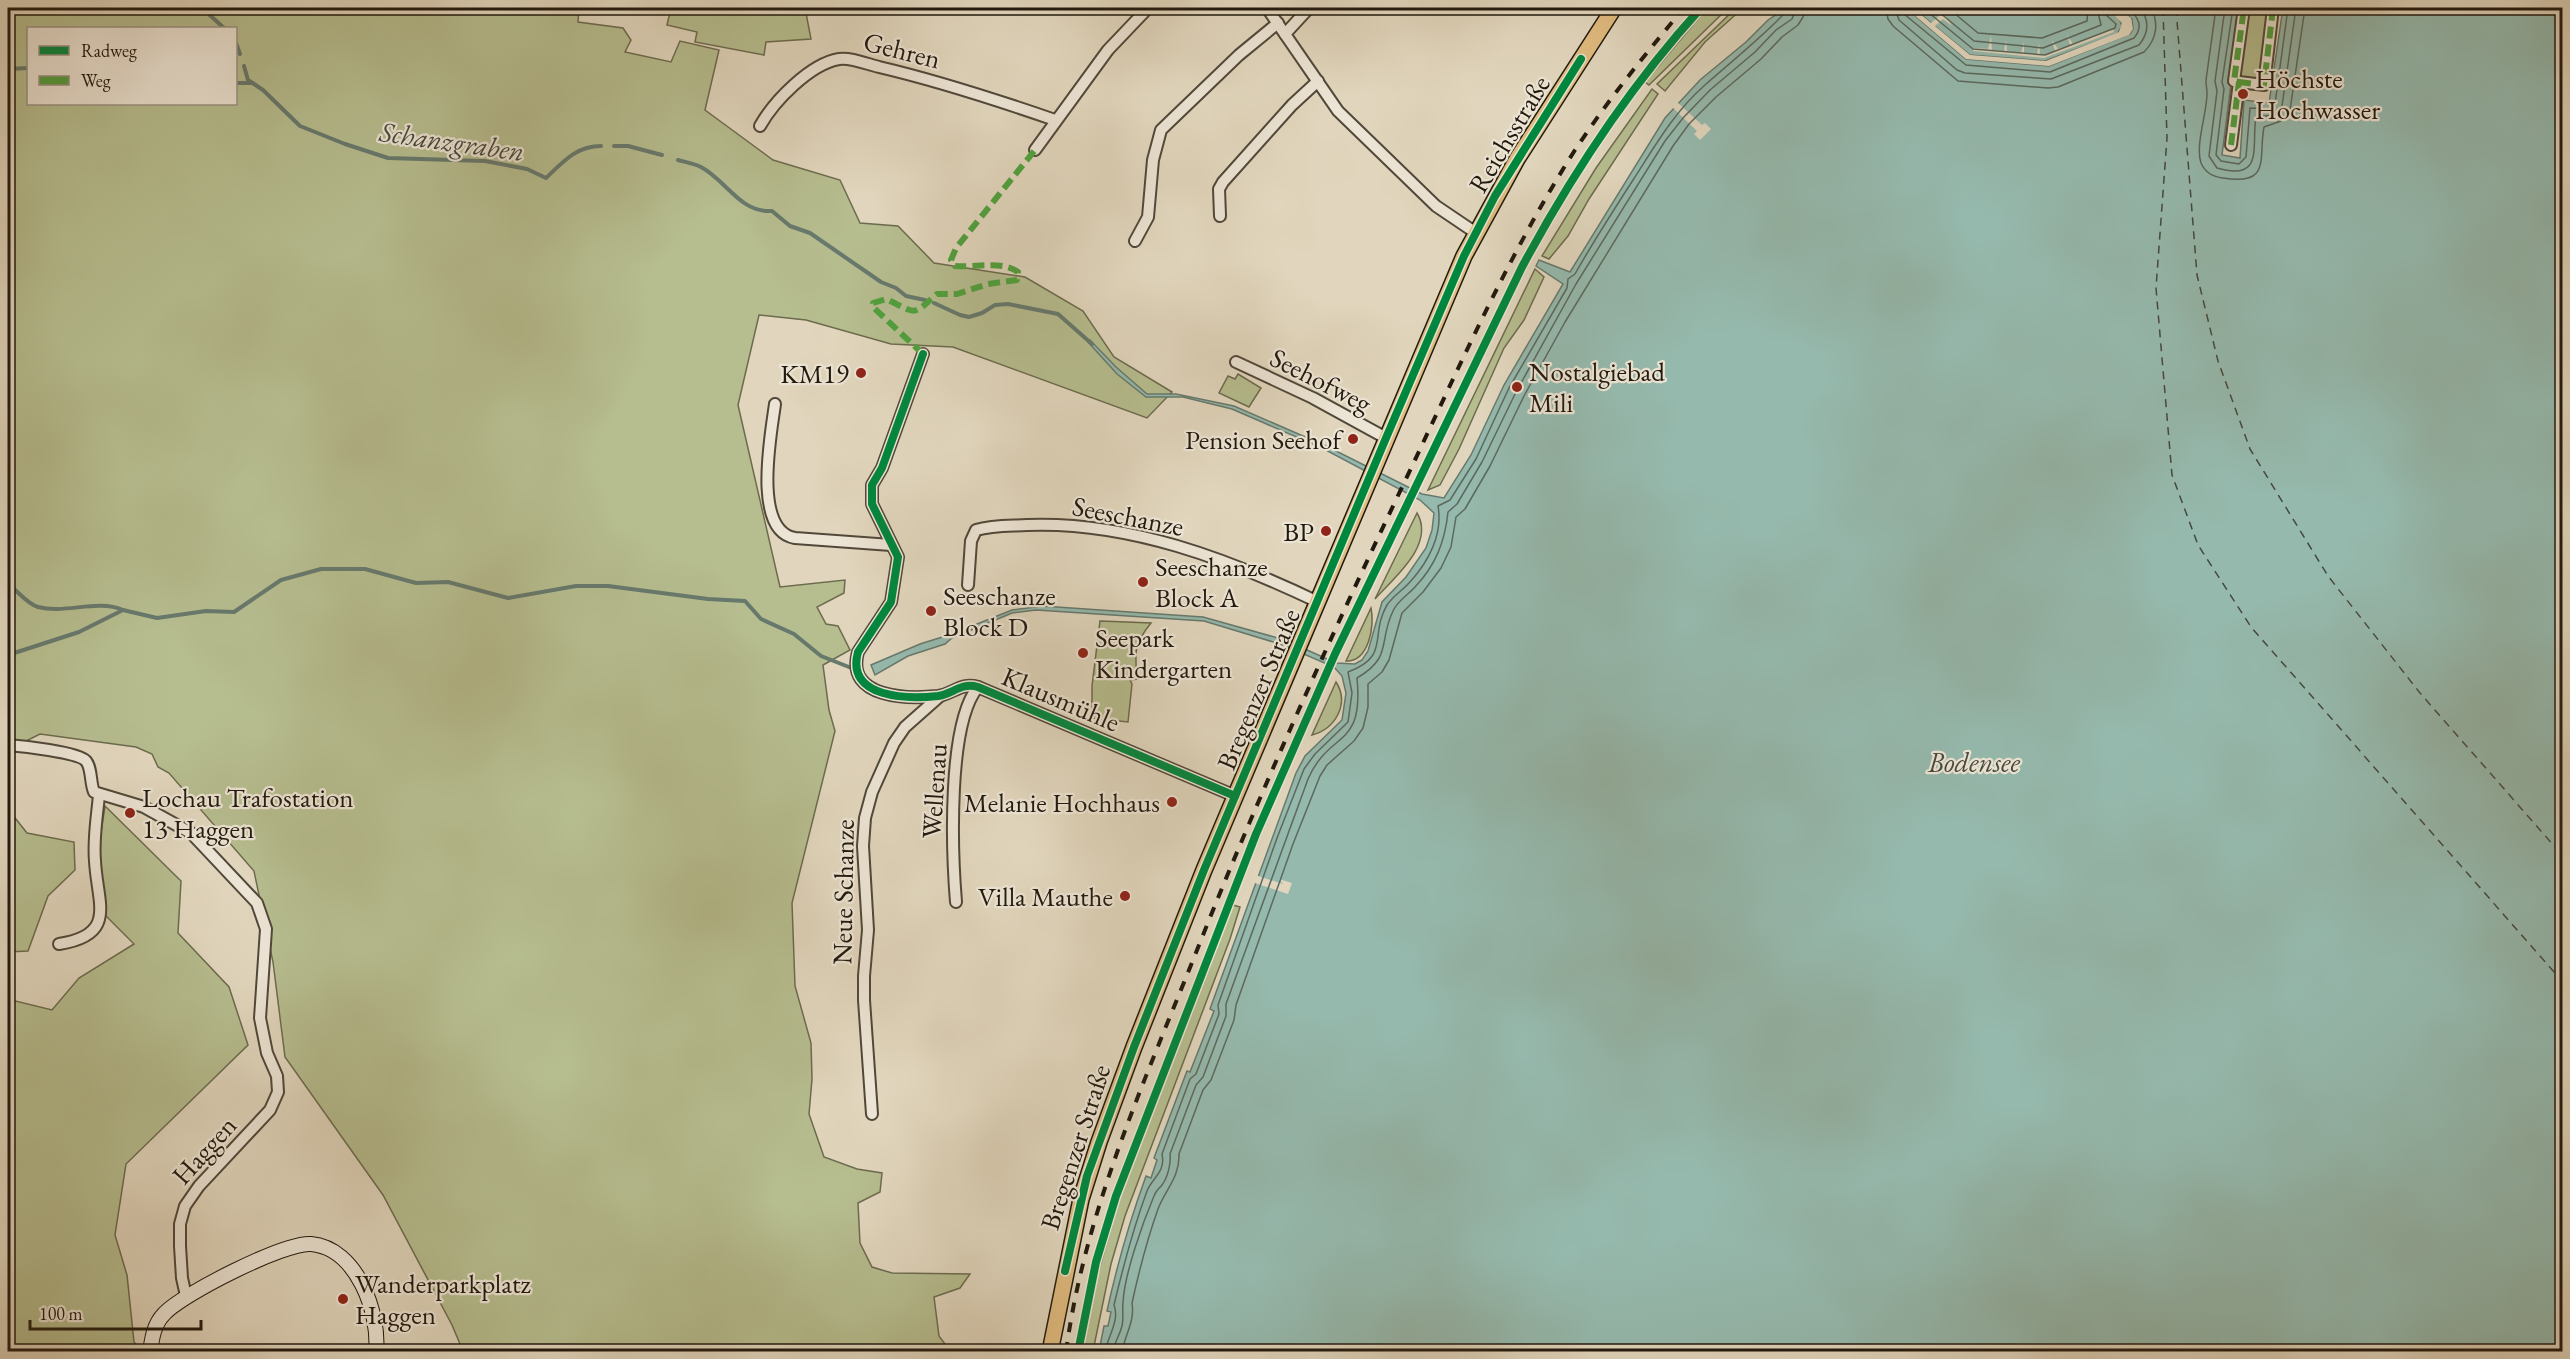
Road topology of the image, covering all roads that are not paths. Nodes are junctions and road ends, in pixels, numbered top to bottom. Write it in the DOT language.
graph roads {
  1 [pos="1148,8"];
  2 [pos="1267,8"];
  3 [pos="1309,8"];
  4 [pos="1614,8"];
  5 [pos="2244,8"];
  6 [pos="2273,8"];
  7 [pos="1278,23"];
  8 [pos="1285,34"];
  9 [pos="1318,81"];
  10 [pos="2240,82"];
  11 [pos="1055,120"];
  12 [pos="760,126"];
  13 [pos="2231,146"];
  14 [pos="1035,150"];
  15 [pos="1220,216"];
  16 [pos="1476,233"];
  17 [pos="1135,241"];
  18 [pos="923,354"];
  19 [pos="1236,362"];
  20 [pos="775,404"];
  21 [pos="1386,438"];
  22 [pos="891,545"];
  23 [pos="968,585"];
  24 [pos="1318,602"];
  25 [pos="978,687"];
  26 [pos="940,696"];
  27 [pos="8,745"];
  28 [pos="99,795"];
  29 [pos="1235,796"];
  30 [pos="956,902"];
  31 [pos="59,944"];
  32 [pos="872,1114"];
  33 [pos="186,1296"];
  34 [pos="150,1352"];
  35 [pos="376,1352"];
  36 [pos="1050,1352"];
  1 -- 11 [label="street"];
  2 -- 7 [label="street"];
  3 -- 8 [label="street"];
  4 -- 16 [label="main road, Reichsstraße"];
  5 -- 10 [label="street"];
  6 -- 10 [label="street"];
  7 -- 8 [label="street"];
  7 -- 17 [label="street"];
  8 -- 9 [label="street"];
  9 -- 15 [label="street"];
  9 -- 16 [label="street"];
  10 -- 13 [label="street"];
  11 -- 12 [label="street, Gehren"];
  11 -- 14 [label="street"];
  16 -- 21 [label="main road, Bregenzer Straße"];
  18 -- 22 [label="street, Klausmühle"];
  19 -- 21 [label="street, Seehofweg"];
  20 -- 22 [label="street"];
  21 -- 24 [label="main road, Bregenzer Straße"];
  22 -- 26 [label="street, Klausmühle"];
  23 -- 24 [label="street, Seeschanze"];
  24 -- 29 [label="main road, Bregenzer Straße"];
  25 -- 26 [label="street, Klausmühle"];
  25 -- 29 [label="street, Klausmühle"];
  25 -- 30 [label="street, Wellenau"];
  26 -- 32 [label="street, Neue Schanze"];
  27 -- 28 [label="street"];
  28 -- 31 [label="street"];
  28 -- 33 [label="street, Haggen"];
  29 -- 36 [label="main road, Bregenzer Straße"];
  33 -- 34 [label="street"];
  33 -- 35 [label="street"];
}
